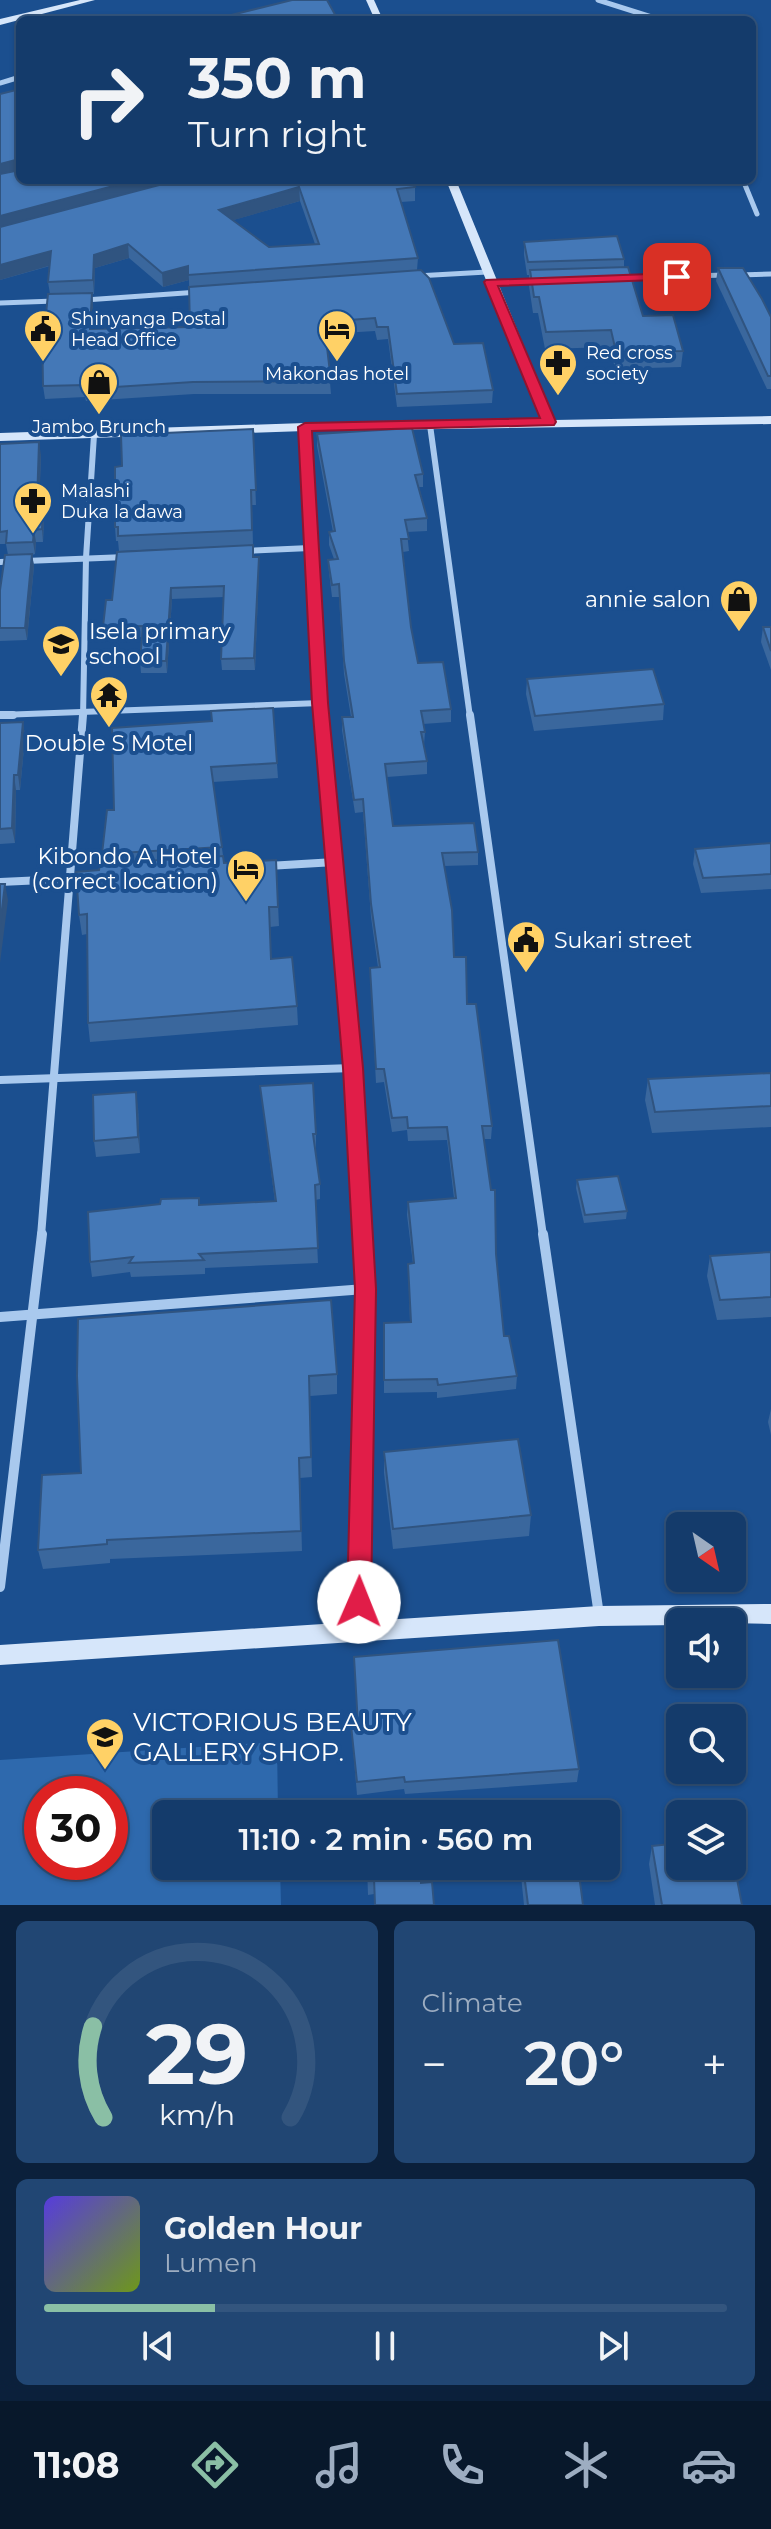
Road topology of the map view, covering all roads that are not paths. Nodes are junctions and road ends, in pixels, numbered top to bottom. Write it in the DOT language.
graph roads {
  1 [pos="91,0"];
  2 [pos="598,0"];
  3 [pos="25,16"];
  4 [pos="648,16"];
  5 [pos="453,184"];
  6 [pos="745,184"];
  7 [pos="757,214"];
  8 [pos="771,274"];
  9 [pos="403,276"];
  10 [pos="489,277"];
  11 [pos="615,279"];
  12 [pos="553,280"];
  13 [pos="215,291"];
  14 [pos="76,300"];
  15 [pos="61,301"];
  16 [pos="0,303"];
  17 [pos="771,420"];
  18 [pos="549,422"];
  19 [pos="430,425"];
  20 [pos="305,427"];
  21 [pos="94,435"];
  22 [pos="0,437"];
  23 [pos="310,548"];
  24 [pos="236,551"];
  25 [pos="131,556"];
  26 [pos="86,558"];
  27 [pos="0,562"];
  28 [pos="320,703"];
  29 [pos="83,712"];
  30 [pos="0,715"];
  31 [pos="335,862"];
  32 [pos="256,867"];
  33 [pos="100,877"];
  34 [pos="69,880"];
  35 [pos="0,882"];
  36 [pos="353,1068"];
  37 [pos="56,1079"];
  38 [pos="0,1080"];
  39 [pos="365,1289"];
  40 [pos="34,1315"];
  41 [pos="0,1317"];
  42 [pos="0,1587"];
  43 [pos="771,1614"];
  44 [pos="599,1616"];
  45 [pos="359,1634"];
  46 [pos="0,1655"];
  1 -- 3 [label="street"];
  2 -- 4 [label="street"];
  5 -- 10 [label="street"];
  6 -- 7 [label="street"];
  8 -- 11 [label="street"];
  9 -- 10 [label="street"];
  10 -- 12 [label="street"];
  10 -- 18 [label="street"];
  13 -- 14 [label="street"];
  15 -- 16 [label="street"];
  17 -- 18 [label="street"];
  18 -- 19 [label="street"];
  19 -- 20 [label="street"];
  19 -- 44 [label="street"];
  20 -- 21 [label="street"];
  20 -- 23 [label="street"];
  21 -- 22 [label="street"];
  21 -- 26 [label="street"];
  23 -- 24 [label="street"];
  23 -- 28 [label="street"];
  25 -- 26 [label="street"];
  26 -- 27 [label="street"];
  26 -- 29 [label="street"];
  28 -- 29 [label="street"];
  28 -- 31 [label="street"];
  29 -- 30 [label="street"];
  29 -- 34 [label="street"];
  31 -- 32 [label="street"];
  31 -- 36 [label="street"];
  33 -- 34 [label="street"];
  34 -- 35 [label="street"];
  34 -- 37 [label="street"];
  36 -- 37 [label="street"];
  36 -- 39 [label="street"];
  37 -- 38 [label="street"];
  37 -- 40 [label="street"];
  39 -- 40 [label="street"];
  39 -- 45 [label="street"];
  40 -- 41 [label="street"];
  40 -- 42 [label="street"];
  43 -- 44 [label="street"];
  44 -- 45 [label="street"];
  45 -- 46 [label="street"];
}
